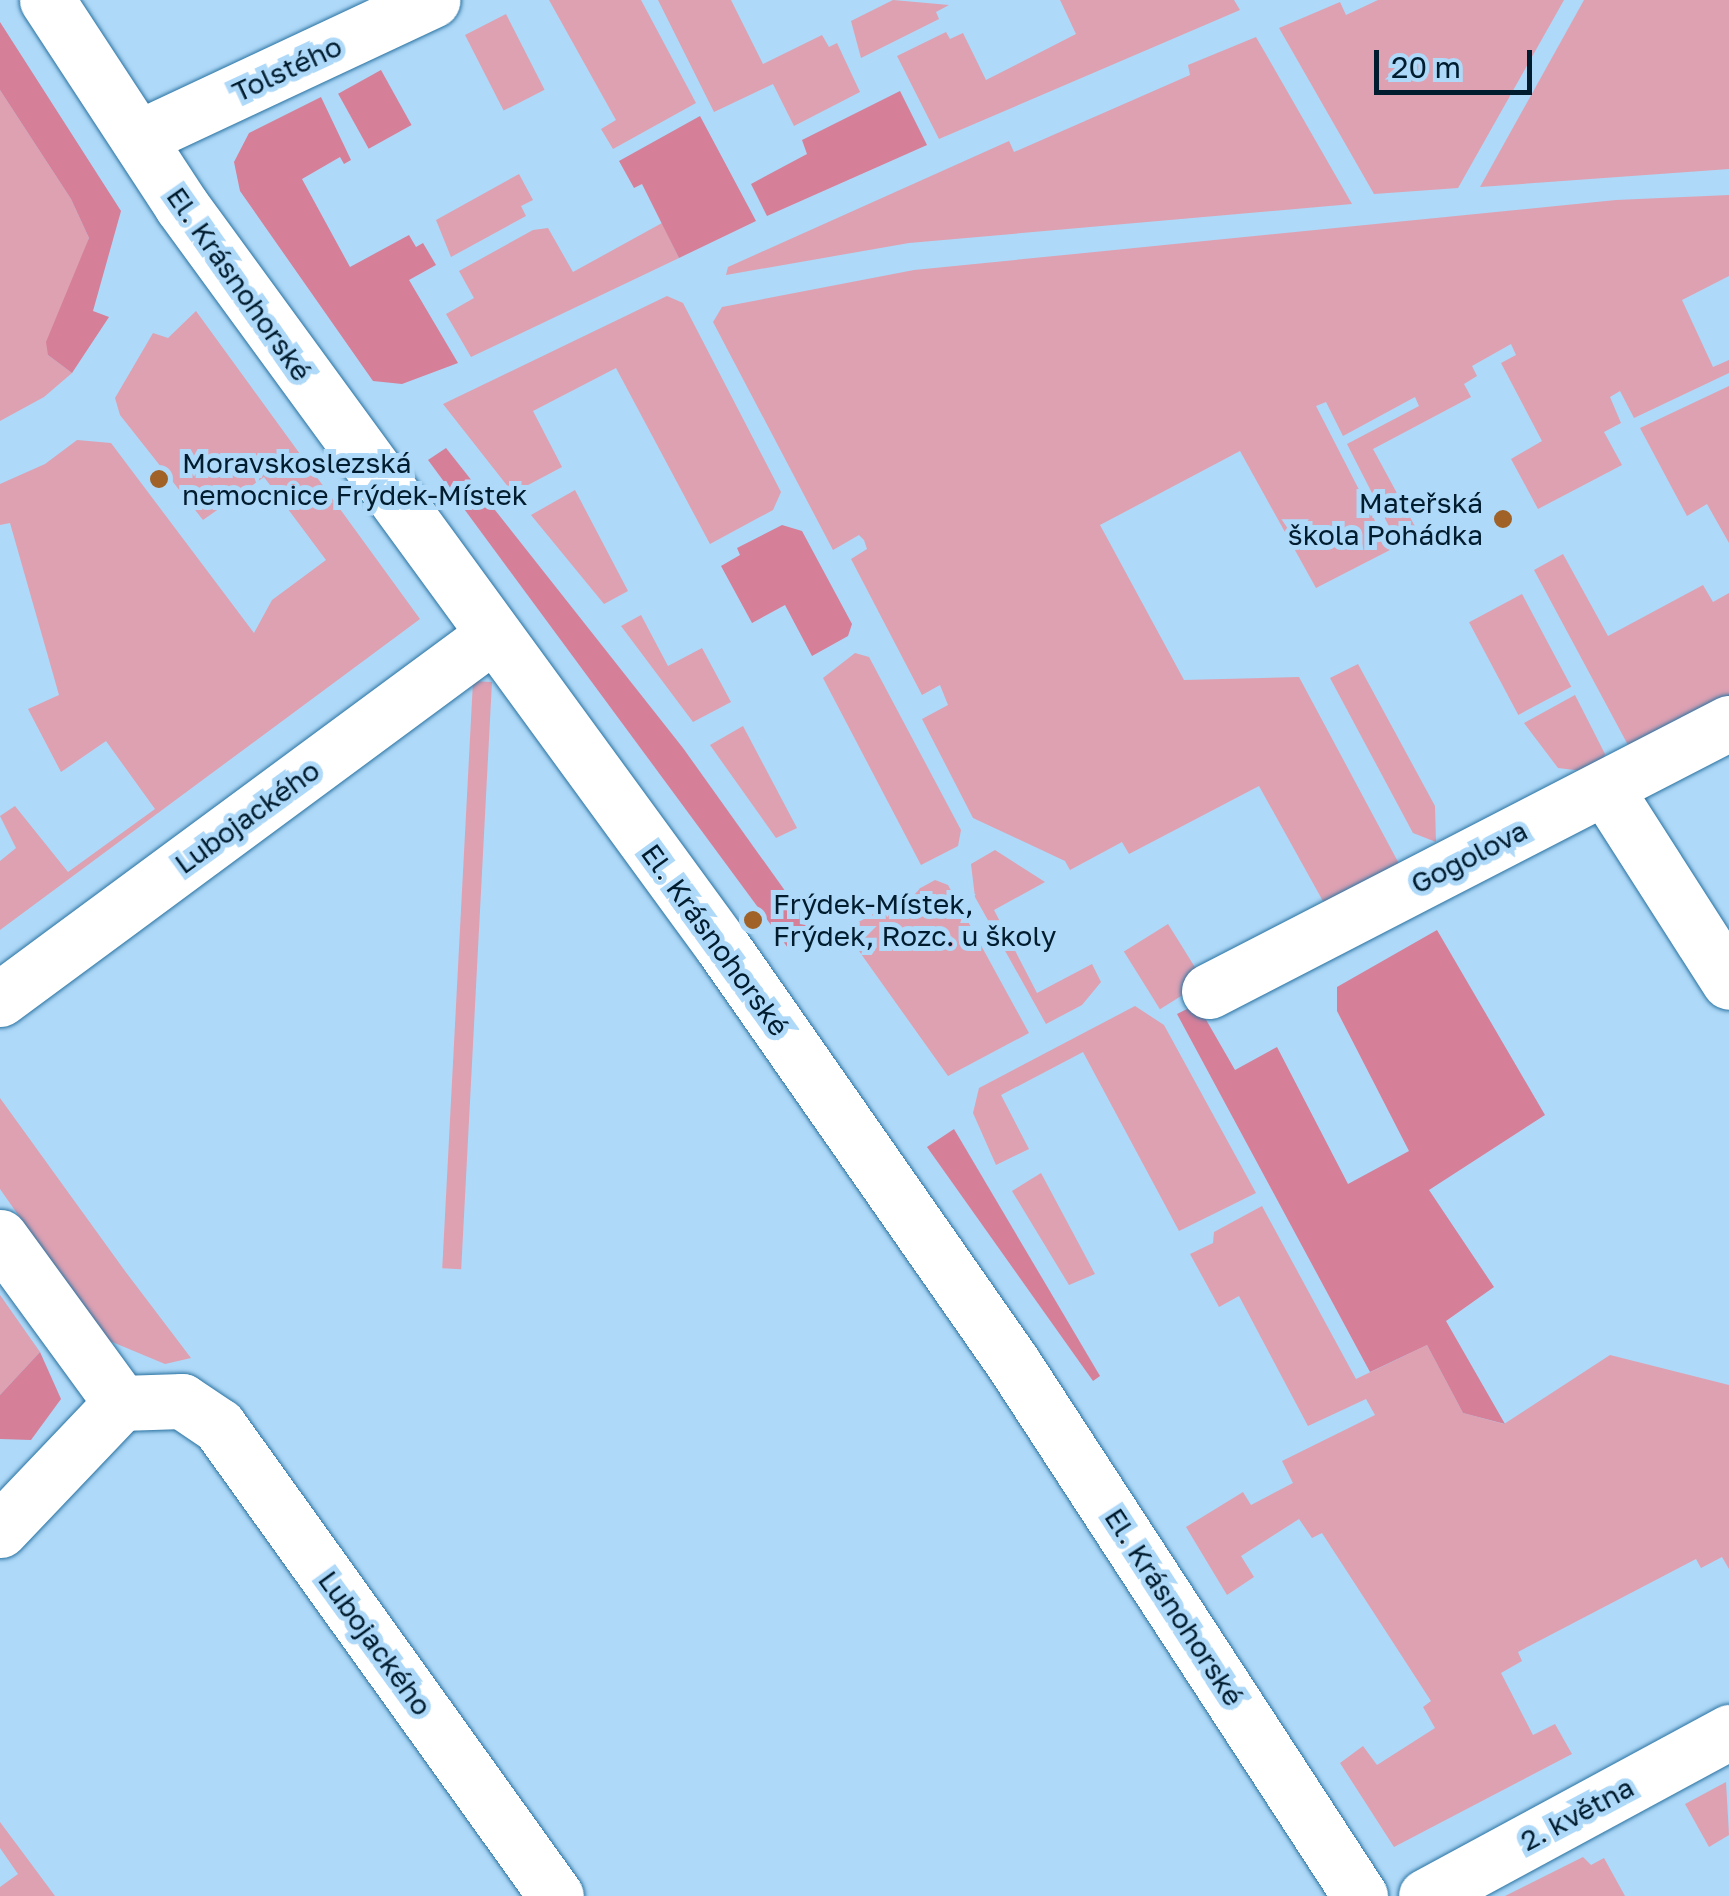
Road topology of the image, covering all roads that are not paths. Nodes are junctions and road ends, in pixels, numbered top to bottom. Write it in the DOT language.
graph roads {
  1 [pos="47,0"];
  2 [pos="433,0"];
  3 [pos="140,138"];
  4 [pos="493,635"];
  5 [pos="1729,723"];
  6 [pos="1605,788"];
  7 [pos="1729,982"];
  8 [pos="1209,990"];
  9 [pos="0,998"];
  10 [pos="0,1237"];
  11 [pos="121,1403"];
  12 [pos="0,1530"];
  13 [pos="1729,1732"];
  14 [pos="556,1896"];
  15 [pos="1360,1896"];
  16 [pos="1426,1896"];
  1 -- 3 [label="street, El. Krásnohorské"];
  2 -- 3 [label="street, Tolstého"];
  3 -- 4 [label="street, El. Krásnohorské"];
  4 -- 9 [label="street, Lubojackého"];
  4 -- 15 [label="street, El. Krásnohorské"];
  5 -- 6 [label="street, Gogolova"];
  6 -- 7 [label="street"];
  6 -- 8 [label="street, Gogolova"];
  10 -- 11 [label="street"];
  11 -- 12 [label="street"];
  11 -- 14 [label="street, Lubojackého"];
  13 -- 16 [label="street, 2. května"];
}
